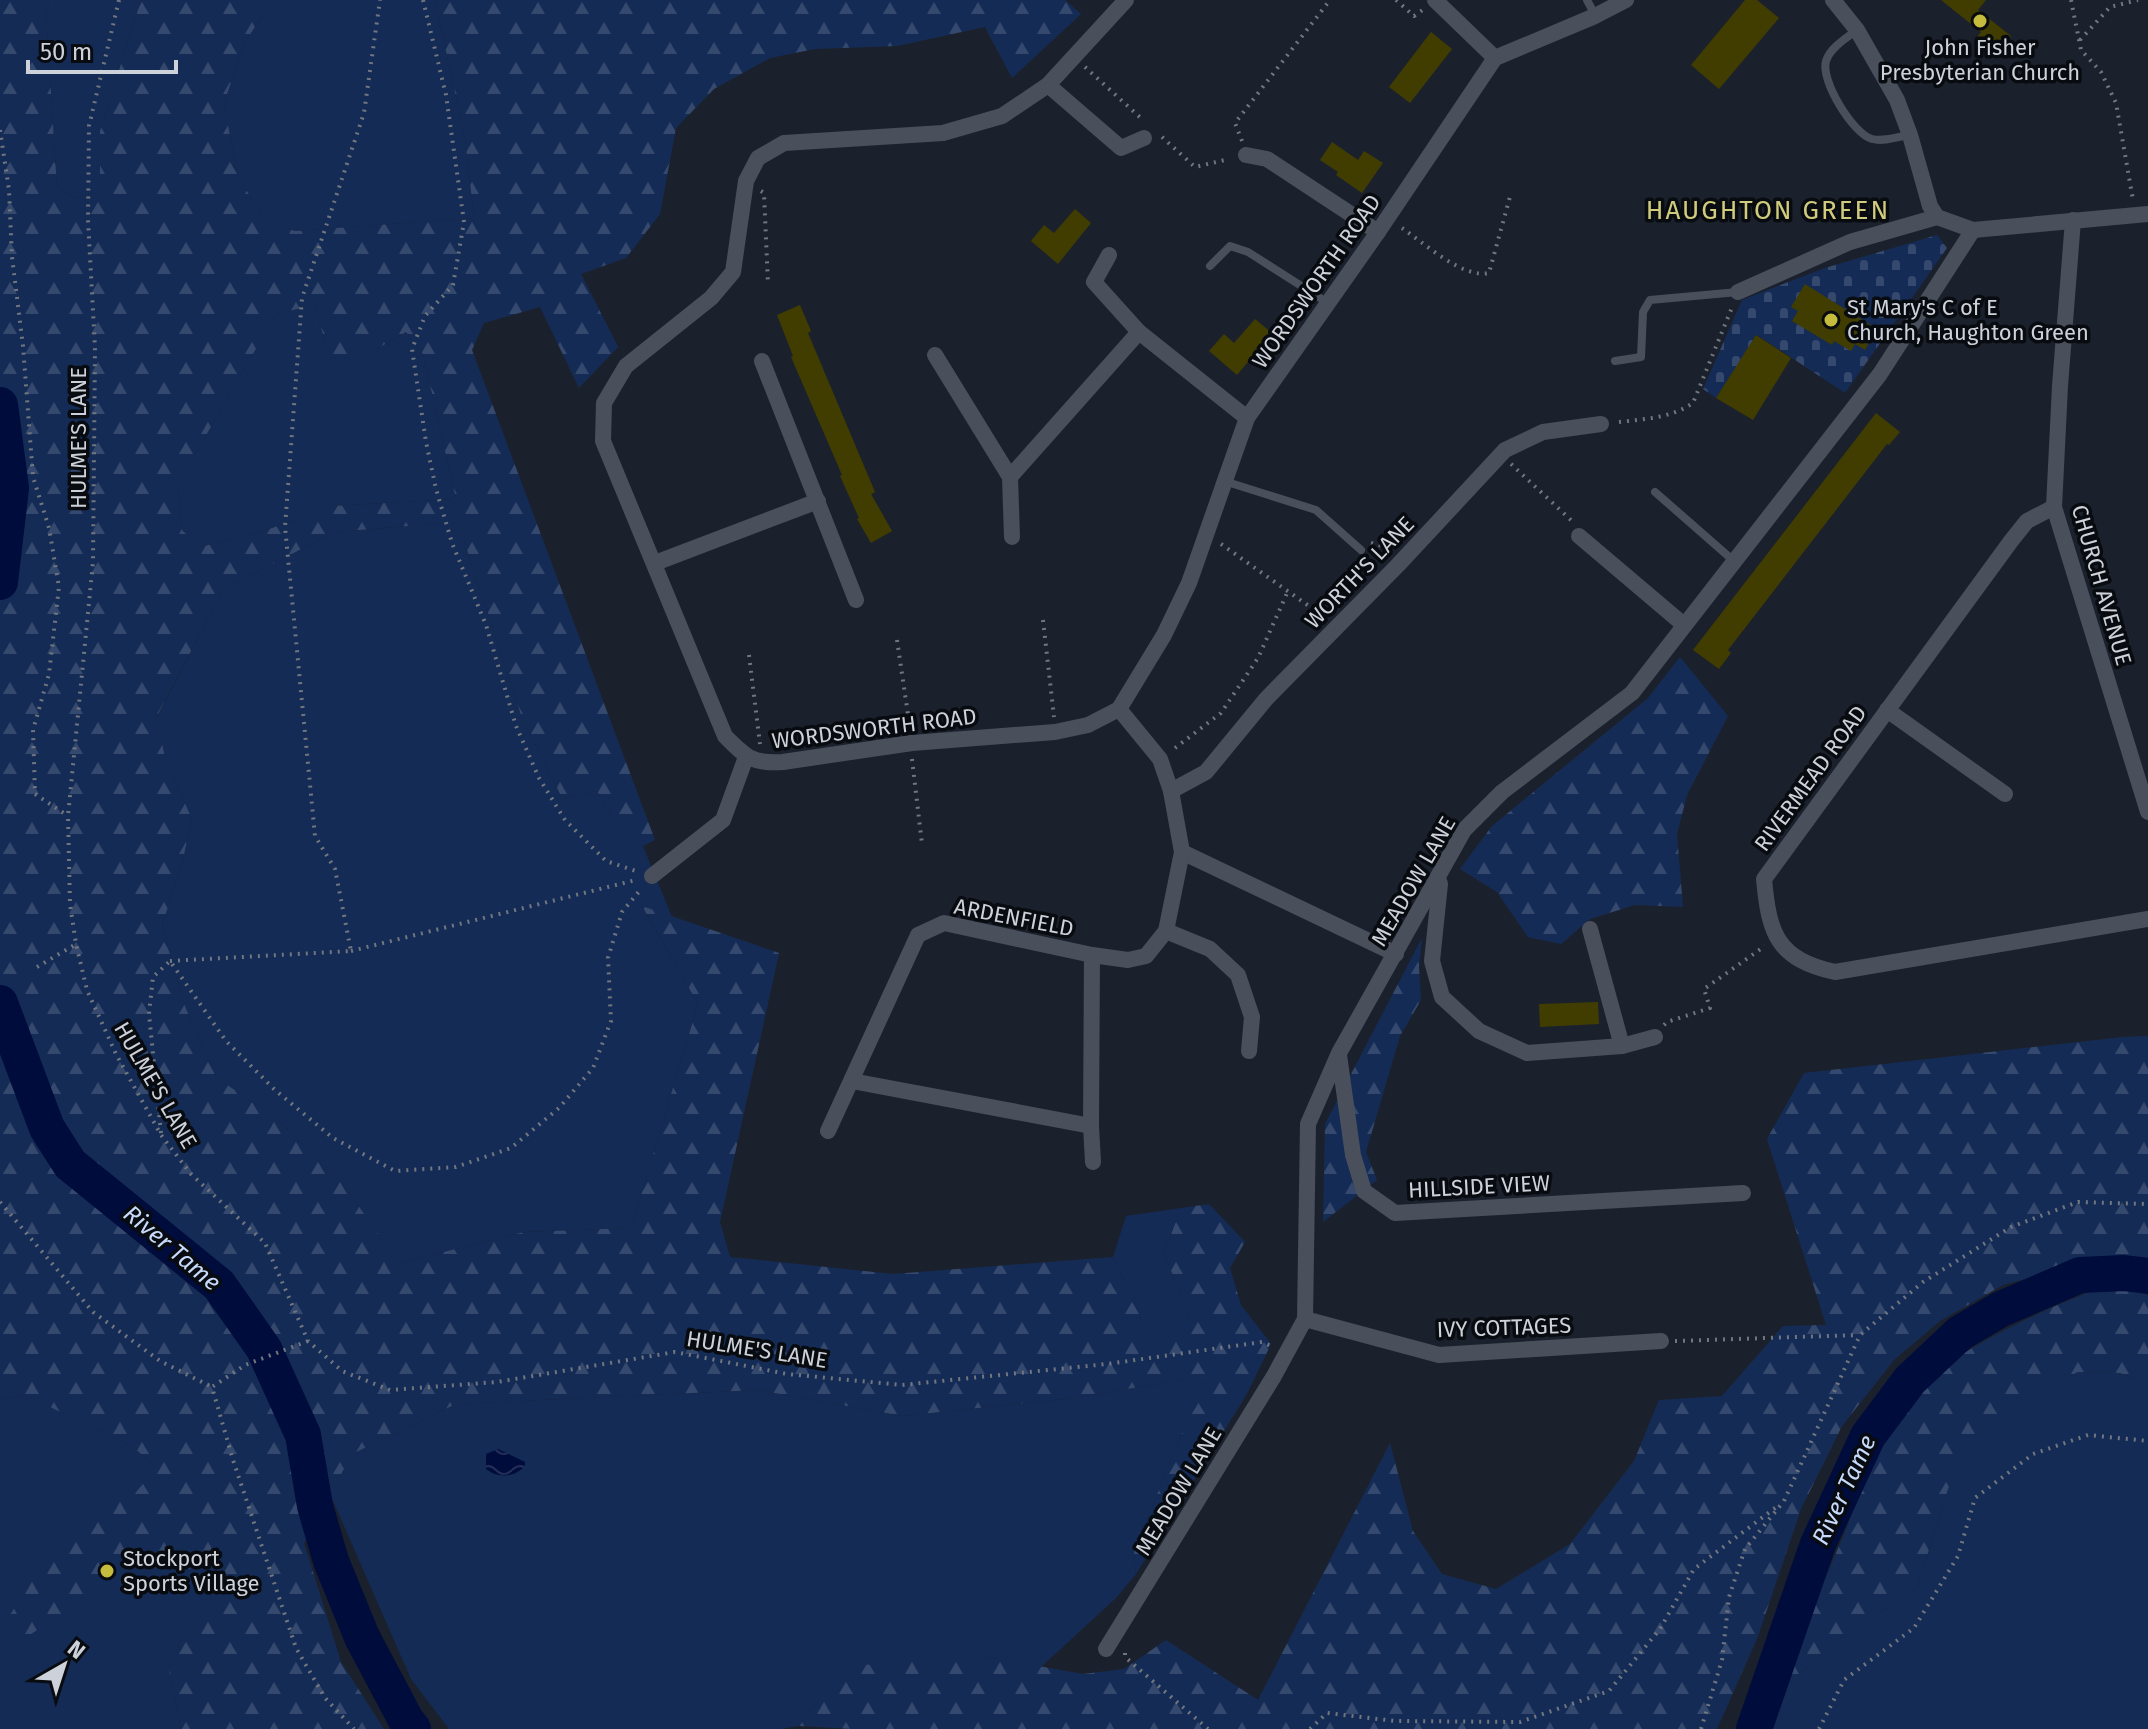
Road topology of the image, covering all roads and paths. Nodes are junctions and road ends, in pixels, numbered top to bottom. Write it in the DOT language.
graph roads {
  1 [pos="119,0"];
  2 [pos="380,0"];
  3 [pos="423,0"];
  4 [pos="1126,0"];
  5 [pos="1330,0"];
  6 [pos="1396,0"];
  7 [pos="1435,0"];
  8 [pos="1587,0"];
  9 [pos="1626,0"];
  10 [pos="1833,0"];
  11 [pos="2071,0"];
  12 [pos="2138,0"];
  13 [pos="1595,16"];
  14 [pos="1857,30"];
  15 [pos="2079,41"];
  16 [pos="1495,58"];
  17 [pos="1048,85"];
  18 [pos="0,130"];
  19 [pos="1910,135"];
  20 [pos="1144,138"];
  21 [pos="1246,155"];
  22 [pos="746,181"];
  23 [pos="1511,193"];
  24 [pos="2142,215"];
  25 [pos="1937,217"];
  26 [pos="2073,220"];
  27 [pos="1382,225"];
  28 [pos="1973,230"];
  29 [pos="1109,255"];
  30 [pos="1210,266"];
  31 [pos="768,284"];
  32 [pos="1738,292"];
  33 [pos="1328,303"];
  34 [pos="1139,332"];
  35 [pos="935,355"];
  36 [pos="762,361"];
  37 [pos="1615,361"];
  38 [pos="1247,418"];
  39 [pos="1601,424"];
  40 [pos="1501,454"];
  41 [pos="1010,477"];
  42 [pos="1223,481"];
  43 [pos="1655,492"];
  44 [pos="818,501"];
  45 [pos="2054,507"];
  46 [pos="1205,536"];
  47 [pos="1579,536"];
  48 [pos="1012,537"];
  49 [pos="1361,550"];
  50 [pos="1736,562"];
  51 [pos="655,563"];
  52 [pos="1288,591"];
  53 [pos="856,600"];
  54 [pos="1323,616"];
  55 [pos="1043,620"];
  56 [pos="1684,625"];
  57 [pos="897,640"];
  58 [pos="749,655"];
  59 [pos="1119,709"];
  60 [pos="1887,710"];
  61 [pos="1055,732"];
  62 [pos="911,744"];
  63 [pos="1172,750"];
  64 [pos="746,757"];
  65 [pos="763,763"];
  66 [pos="1171,791"];
  67 [pos="2005,794"];
  68 [pos="2148,812"];
  69 [pos="68,816"];
  70 [pos="922,844"];
  71 [pos="1182,852"];
  72 [pos="652,876"];
  73 [pos="1437,876"];
  74 [pos="2148,919"];
  75 [pos="1590,929"];
  76 [pos="1166,931"];
  77 [pos="1776,937"];
  78 [pos="76,944"];
  79 [pos="351,951"];
  80 [pos="1396,954"];
  81 [pos="1092,955"];
  82 [pos="170,961"];
  83 [pos="37,967"];
  84 [pos="1655,1037"];
  85 [pos="1622,1046"];
  86 [pos="1249,1051"];
  87 [pos="1339,1053"];
  88 [pos="852,1081"];
  89 [pos="1091,1126"];
  90 [pos="828,1131"];
  91 [pos="161,1135"];
  92 [pos="1093,1162"];
  93 [pos="1743,1193"];
  94 [pos="0,1202"];
  95 [pos="2148,1204"];
  96 [pos="1305,1319"];
  97 [pos="1860,1335"];
  98 [pos="308,1341"];
  99 [pos="1661,1341"];
  100 [pos="1286,1352"];
  101 [pos="212,1387"];
  102 [pos="2148,1441"];
  103 [pos="1784,1501"];
  104 [pos="1123,1623"];
  105 [pos="1106,1649"];
  106 [pos="354,1729"];
  107 [pos="1208,1729"];
  108 [pos="1310,1729"];
  109 [pos="1701,1729"];
  110 [pos="1819,1729"];
  1 -- 69 [label="path, HULME'S LANE"];
  2 -- 79 [label="path"];
  3 -- 72 [label="path"];
  4 -- 17 [label="street"];
  5 -- 21 [label="path"];
  6 -- 7 [label="path"];
  7 -- 16 [label="street"];
  8 -- 13 [label="lane"];
  9 -- 13 [label="street"];
  10 -- 14 [label="street"];
  11 -- 15 [label="path"];
  12 -- 15 [label="path"];
  13 -- 16 [label="street"];
  14 -- 19 [label="street"];
  14 -- 19 [label="lane"];
  15 -- 24 [label="path"];
  16 -- 27 [label="street, WORDSWORTH ROAD"];
  17 -- 20 [label="street"];
  17 -- 22 [label="street"];
  18 -- 69 [label="path"];
  19 -- 25 [label="street"];
  21 -- 27 [label="street"];
  22 -- 31 [label="path"];
  22 -- 51 [label="street, WORDSWORTH ROAD"];
  23 -- 27 [label="path"];
  24 -- 26 [label="street"];
  25 -- 28 [label="street"];
  25 -- 32 [label="street"];
  26 -- 28 [label="street"];
  26 -- 45 [label="street, CHURCH AVENUE"];
  27 -- 33 [label="street, WORDSWORTH ROAD"];
  28 -- 50 [label="street, MEADOW LANE"];
  29 -- 34 [label="street"];
  30 -- 33 [label="lane"];
  32 -- 37 [label="lane"];
  32 -- 39 [label="path"];
  33 -- 38 [label="street, WORDSWORTH ROAD"];
  34 -- 38 [label="street"];
  34 -- 41 [label="street"];
  35 -- 41 [label="street"];
  36 -- 44 [label="street"];
  38 -- 42 [label="street, WORDSWORTH ROAD"];
  39 -- 40 [label="street, WORTH'S LANE"];
  40 -- 47 [label="path"];
  40 -- 66 [label="street, WORTH'S LANE"];
  41 -- 48 [label="street"];
  42 -- 46 [label="street, WORDSWORTH ROAD"];
  42 -- 49 [label="lane"];
  43 -- 50 [label="lane"];
  44 -- 51 [label="street"];
  44 -- 53 [label="street"];
  45 -- 60 [label="street, RIVERMEAD ROAD"];
  45 -- 68 [label="street, CHURCH AVENUE"];
  46 -- 52 [label="path"];
  46 -- 59 [label="street, WORDSWORTH ROAD"];
  47 -- 56 [label="street"];
  50 -- 56 [label="street, MEADOW LANE"];
  51 -- 64 [label="street, WORDSWORTH ROAD"];
  52 -- 54 [label="path"];
  52 -- 63 [label="path"];
  55 -- 61 [label="path"];
  56 -- 73 [label="street, MEADOW LANE"];
  57 -- 62 [label="path"];
  58 -- 65 [label="path"];
  59 -- 61 [label="street, WORDSWORTH ROAD"];
  59 -- 66 [label="street"];
  60 -- 67 [label="street"];
  60 -- 77 [label="street, RIVERMEAD ROAD"];
  61 -- 62 [label="street, WORDSWORTH ROAD"];
  62 -- 65 [label="street, WORDSWORTH ROAD"];
  62 -- 70 [label="path"];
  64 -- 65 [label="street, WORDSWORTH ROAD"];
  64 -- 72 [label="street"];
  66 -- 71 [label="street"];
  69 -- 78 [label="path, HULME'S LANE"];
  71 -- 76 [label="street"];
  71 -- 80 [label="street"];
  72 -- 79 [label="path"];
  72 -- 82 [label="path"];
  73 -- 80 [label="street, MEADOW LANE"];
  73 -- 85 [label="street"];
  74 -- 77 [label="street"];
  75 -- 85 [label="street"];
  76 -- 81 [label="street"];
  76 -- 86 [label="street"];
  77 -- 84 [label="path"];
  78 -- 83 [label="path"];
  78 -- 91 [label="path, HULME'S LANE"];
  79 -- 82 [label="path"];
  80 -- 87 [label="street, MEADOW LANE"];
  81 -- 88 [label="street, ARDENFIELD"];
  81 -- 89 [label="street, ARDENFIELD"];
  82 -- 91 [label="path"];
  84 -- 85 [label="street"];
  87 -- 93 [label="street, HILLSIDE VIEW"];
  87 -- 96 [label="street, MEADOW LANE"];
  88 -- 89 [label="street"];
  88 -- 90 [label="street, ARDENFIELD"];
  89 -- 92 [label="street, ARDENFIELD"];
  91 -- 98 [label="path, HULME'S LANE"];
  94 -- 101 [label="path"];
  95 -- 97 [label="path"];
  96 -- 99 [label="street, IVY COTTAGES"];
  96 -- 100 [label="street, MEADOW LANE"];
  97 -- 99 [label="path"];
  97 -- 103 [label="path"];
  98 -- 100 [label="path, HULME'S LANE"];
  98 -- 101 [label="path"];
  100 -- 104 [label="street, MEADOW LANE"];
  101 -- 106 [label="path"];
  102 -- 110 [label="path"];
  103 -- 108 [label="path"];
  103 -- 109 [label="path"];
  104 -- 105 [label="street, MEADOW LANE"];
  104 -- 107 [label="path"];
}
